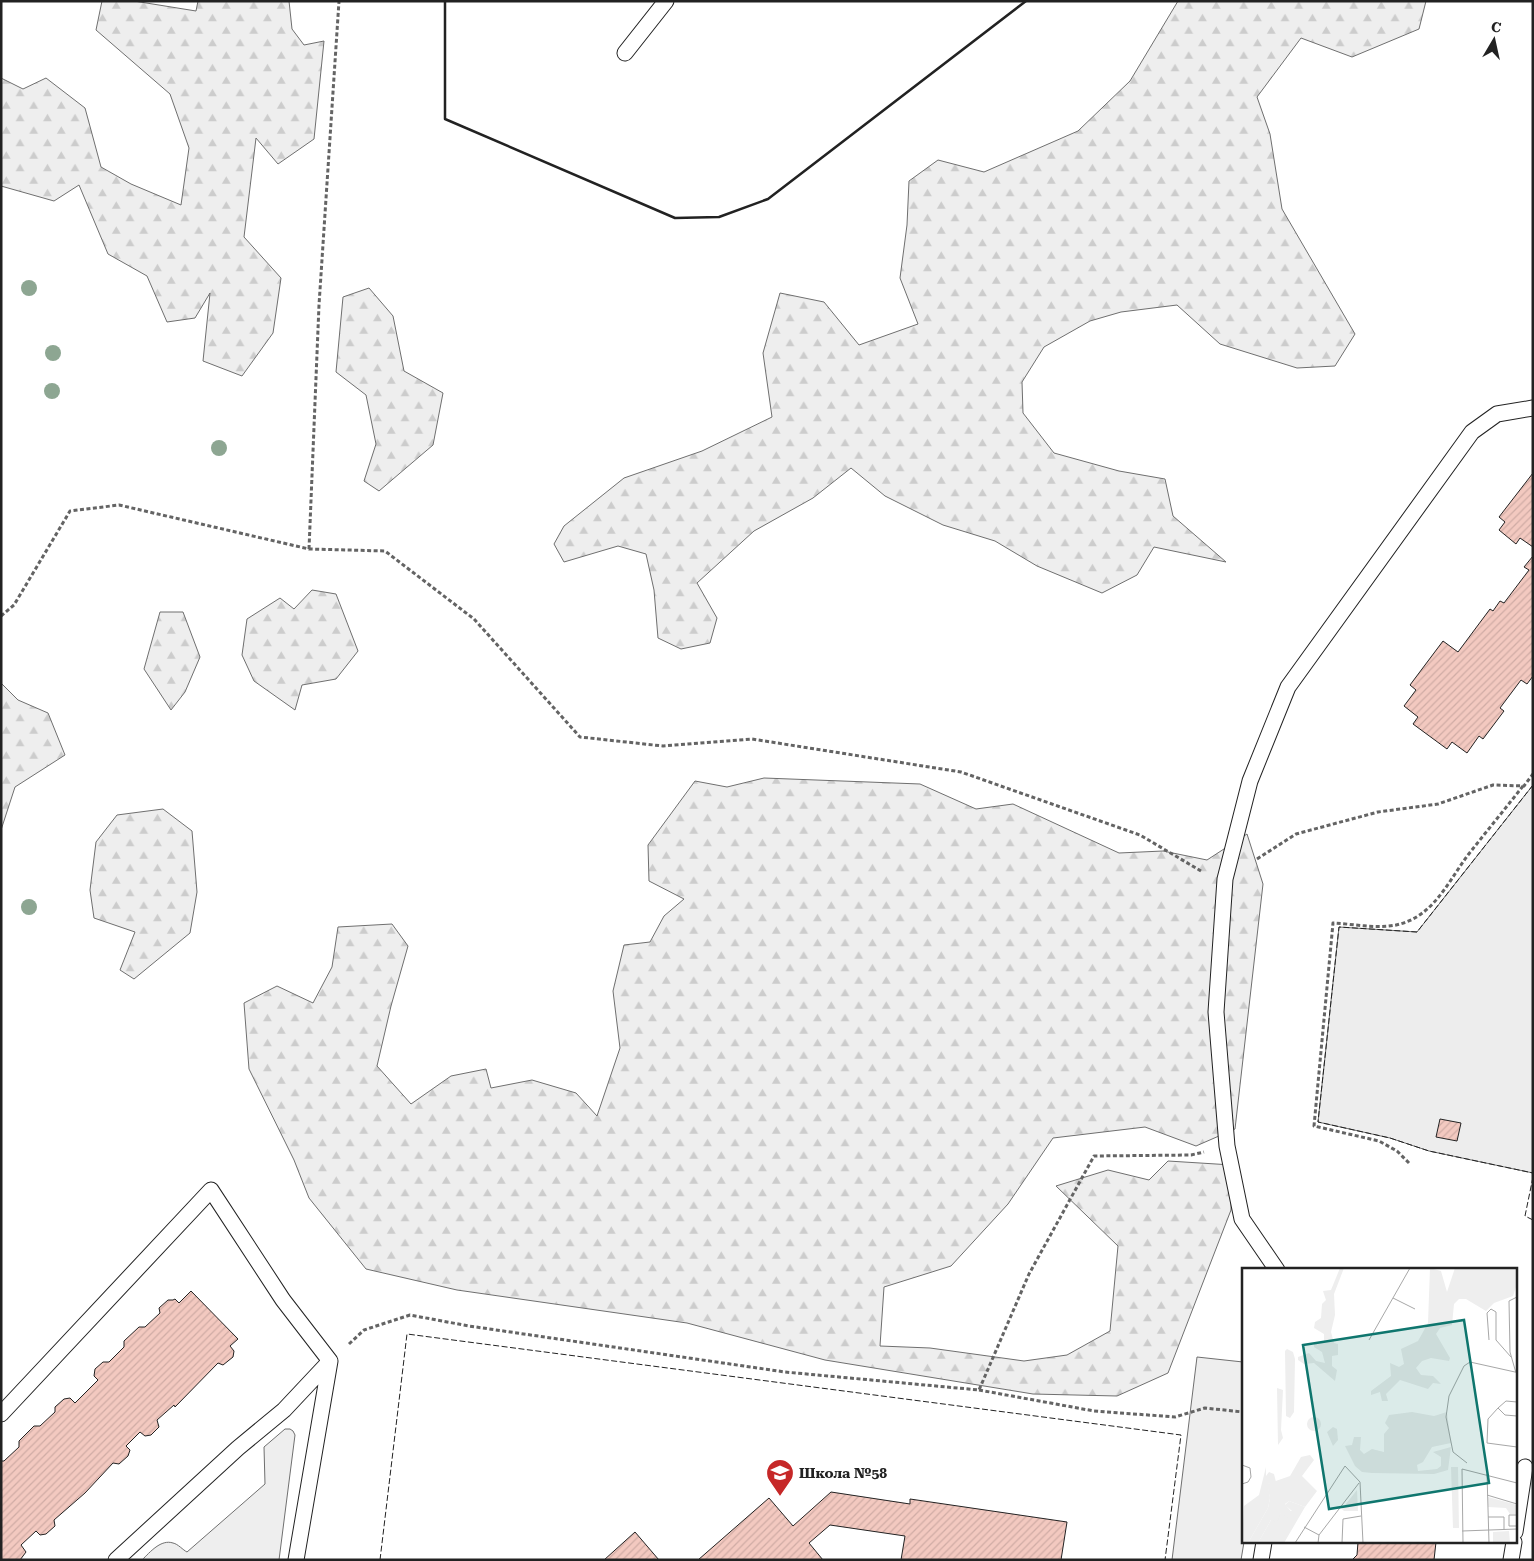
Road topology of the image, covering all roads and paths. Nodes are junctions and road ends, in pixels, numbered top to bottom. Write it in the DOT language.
graph roads {
  1 [pos="340,1"];
  2 [pos="666,1"];
  3 [pos="625,53"];
  4 [pos="1533,408"];
  5 [pos="309,549"];
  6 [pos="1,616"];
  7 [pos="1533,774"];
  8 [pos="1524,786"];
  9 [pos="1225,879"];
  10 [pos="1227,1146"];
  11 [pos="1408,1163"];
  12 [pos="1276,1268"];
  13 [pos="330,1361"];
  14 [pos="979,1390"];
  15 [pos="1242,1412"];
  16 [pos="1,1414"];
  17 [pos="1524,1468"];
  18 [pos="1516,1525"];
  19 [pos="1264,1544"];
  20 [pos="1514,1544"];
  21 [pos="116,1560"];
  22 [pos="296,1560"];
  23 [pos="1261,1560"];
  24 [pos="1511,1560"];
  1 -- 5 [label="path"];
  2 -- 3 [label="lane"];
  4 -- 9 [label="lane"];
  5 -- 6 [label="path"];
  5 -- 9 [label="path"];
  7 -- 8 [label="path"];
  8 -- 9 [label="path"];
  8 -- 11 [label="path"];
  9 -- 10 [label="lane"];
  10 -- 12 [label="lane"];
  10 -- 14 [label="path"];
  13 -- 14 [label="path"];
  13 -- 16 [label="lane"];
  13 -- 21 [label="lane"];
  13 -- 22 [label="lane"];
  14 -- 15 [label="path"];
  17 -- 18 [label="lane"];
  19 -- 23 [label="lane"];
  20 -- 24 [label="lane"];
}
